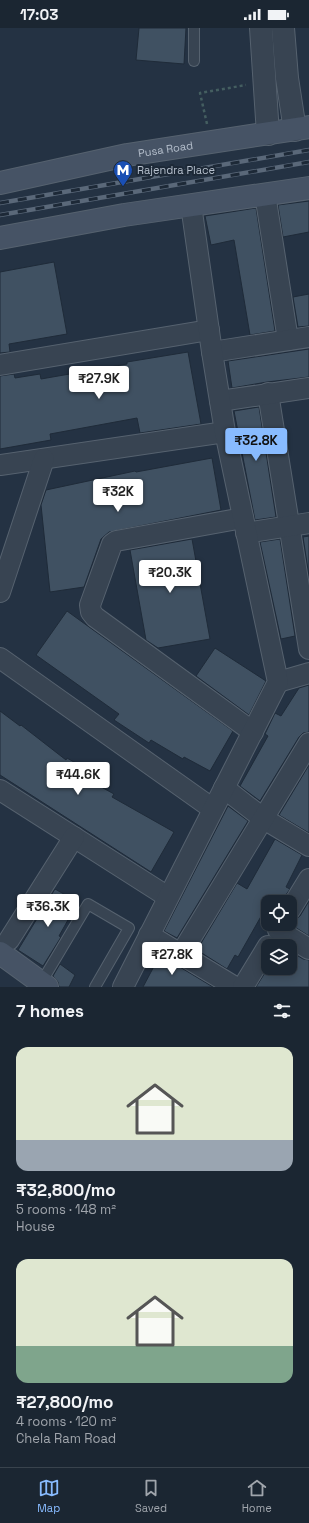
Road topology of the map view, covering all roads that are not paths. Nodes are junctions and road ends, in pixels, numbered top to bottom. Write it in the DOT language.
graph roads {
  1 [pos="194,28"];
  2 [pos="261,28"];
  3 [pos="283,28"];
  4 [pos="194,61"];
  5 [pos="302,128"];
  6 [pos="268,134"];
  7 [pos="0,183"];
  8 [pos="309,188"];
  9 [pos="265,194"];
  10 [pos="191,205"];
  11 [pos="0,238"];
  12 [pos="208,330"];
  13 [pos="309,337"];
  14 [pos="288,340"];
  15 [pos="212,352"];
  16 [pos="0,365"];
  17 [pos="309,388"];
  18 [pos="268,393"];
  19 [pos="220,401"];
  20 [pos="225,432"];
  21 [pos="44,459"];
  22 [pos="0,465"];
  23 [pos="309,523"];
  24 [pos="245,526"];
  25 [pos="288,526"];
  26 [pos="0,592"];
  27 [pos="309,650"];
  28 [pos="0,658"];
  29 [pos="309,673"];
  30 [pos="278,682"];
  31 [pos="253,732"];
  32 [pos="309,743"];
  33 [pos="224,788"];
  34 [pos="0,790"];
  35 [pos="213,809"];
  36 [pos="264,819"];
  37 [pos="74,837"];
  38 [pos="309,846"];
  39 [pos="309,880"];
  40 [pos="168,897"];
  41 [pos="297,899"];
  42 [pos="149,935"];
  43 [pos="274,937"];
  44 [pos="5,947"];
  45 [pos="309,949"];
  46 [pos="181,954"];
  47 [pos="44,985"];
  48 [pos="95,987"];
  49 [pos="123,987"];
  50 [pos="235,987"];
  51 [pos="243,987"];
  1 -- 4 [label="lane"];
  2 -- 6 [label="street"];
  3 -- 5 [label="street"];
  5 -- 6 [label="main road, Pusa Road"];
  6 -- 7 [label="main road, Pusa Road"];
  8 -- 9 [label="main road"];
  9 -- 10 [label="main road"];
  9 -- 14 [label="street"];
  10 -- 11 [label="main road"];
  10 -- 12 [label="street"];
  12 -- 15 [label="street"];
  12 -- 16 [label="street"];
  13 -- 14 [label="street"];
  14 -- 15 [label="street"];
  15 -- 19 [label="street"];
  17 -- 18 [label="street"];
  18 -- 19 [label="street"];
  18 -- 25 [label="street"];
  19 -- 20 [label="street"];
  20 -- 21 [label="street"];
  20 -- 24 [label="street"];
  21 -- 22 [label="street"];
  21 -- 26 [label="street"];
  23 -- 25 [label="street"];
  24 -- 25 [label="street"];
  24 -- 30 [label="street"];
  24 -- 31 [label="street"];
  25 -- 27 [label="street"];
  28 -- 35 [label="street"];
  29 -- 30 [label="street"];
  30 -- 31 [label="street"];
  31 -- 33 [label="street"];
  32 -- 36 [label="street"];
  33 -- 35 [label="street"];
  33 -- 36 [label="street"];
  34 -- 37 [label="street"];
  35 -- 40 [label="street"];
  36 -- 38 [label="street"];
  36 -- 46 [label="street"];
  37 -- 40 [label="street"];
  37 -- 44 [label="street"];
  39 -- 41 [label="street"];
  40 -- 42 [label="street"];
  42 -- 46 [label="street"];
  42 -- 49 [label="street"];
  43 -- 45 [label="street"];
  43 -- 51 [label="street"];
  44 -- 47 [label="main road"];
  46 -- 50 [label="street"];
  47 -- 48 [label="lane"];
}
